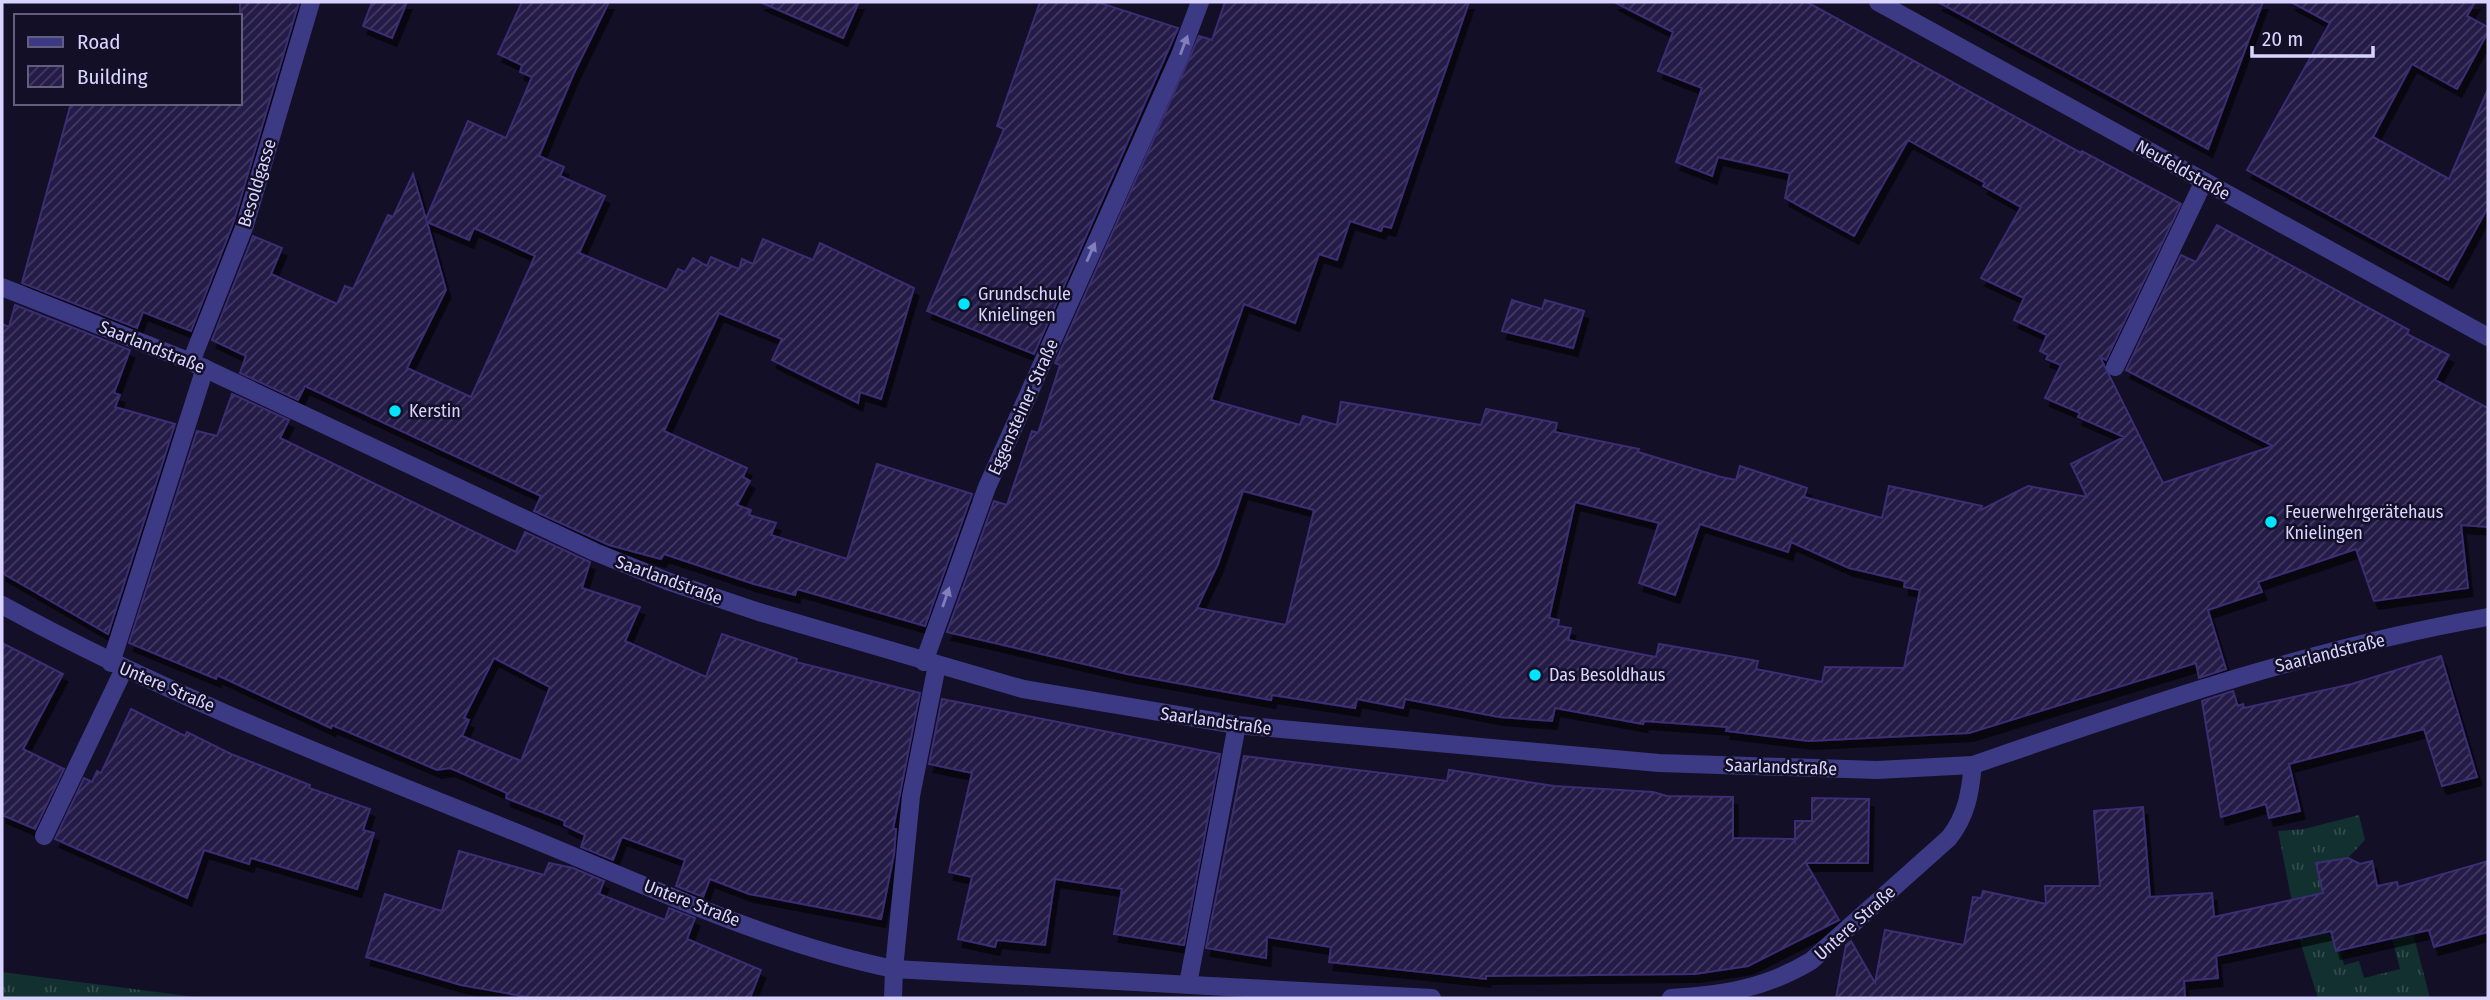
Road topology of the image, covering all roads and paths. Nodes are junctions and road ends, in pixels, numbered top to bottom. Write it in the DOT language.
graph roads {
  1 [pos="312,2"];
  2 [pos="1200,2"];
  3 [pos="1878,2"];
  4 [pos="2204,181"];
  5 [pos="2,288"];
  6 [pos="2488,337"];
  7 [pos="198,365"];
  8 [pos="2115,366"];
  9 [pos="2,605"];
  10 [pos="2488,617"];
  11 [pos="930,664"];
  12 [pos="118,666"];
  13 [pos="1237,726"];
  14 [pos="1973,765"];
  15 [pos="44,836"];
  16 [pos="894,970"];
  17 [pos="1188,984"];
  18 [pos="1761,993"];
  19 [pos="893,998"];
  20 [pos="1432,998"];
  21 [pos="1671,998"];
  1 -- 7 [label="street, Besoldgasse"];
  11 -- 2 [label="street, Eggensteiner Straße, one-way"];
  3 -- 4 [label="street, Neufeldstraße"];
  4 -- 6 [label="street, Neufeldstraße"];
  4 -- 8 [label="street"];
  5 -- 7 [label="street, Saarlandstraße"];
  7 -- 11 [label="street, Saarlandstraße"];
  7 -- 12 [label="street, Besoldgasse"];
  9 -- 12 [label="street, Untere Straße"];
  10 -- 14 [label="street, Saarlandstraße"];
  11 -- 13 [label="street, Saarlandstraße"];
  11 -- 16 [label="street, Eggensteiner Straße"];
  12 -- 15 [label="street, Besoldgasse"];
  12 -- 16 [label="street, Untere Straße"];
  13 -- 14 [label="street, Saarlandstraße"];
  13 -- 17 [label="street"];
  14 -- 18 [label="street, Untere Straße"];
  16 -- 17 [label="street, Untere Straße"];
  16 -- 19 [label="street, Eggensteiner Straße"];
  17 -- 20 [label="street, Untere Straße"];
  18 -- 21 [label="street, Untere Straße"];
}
